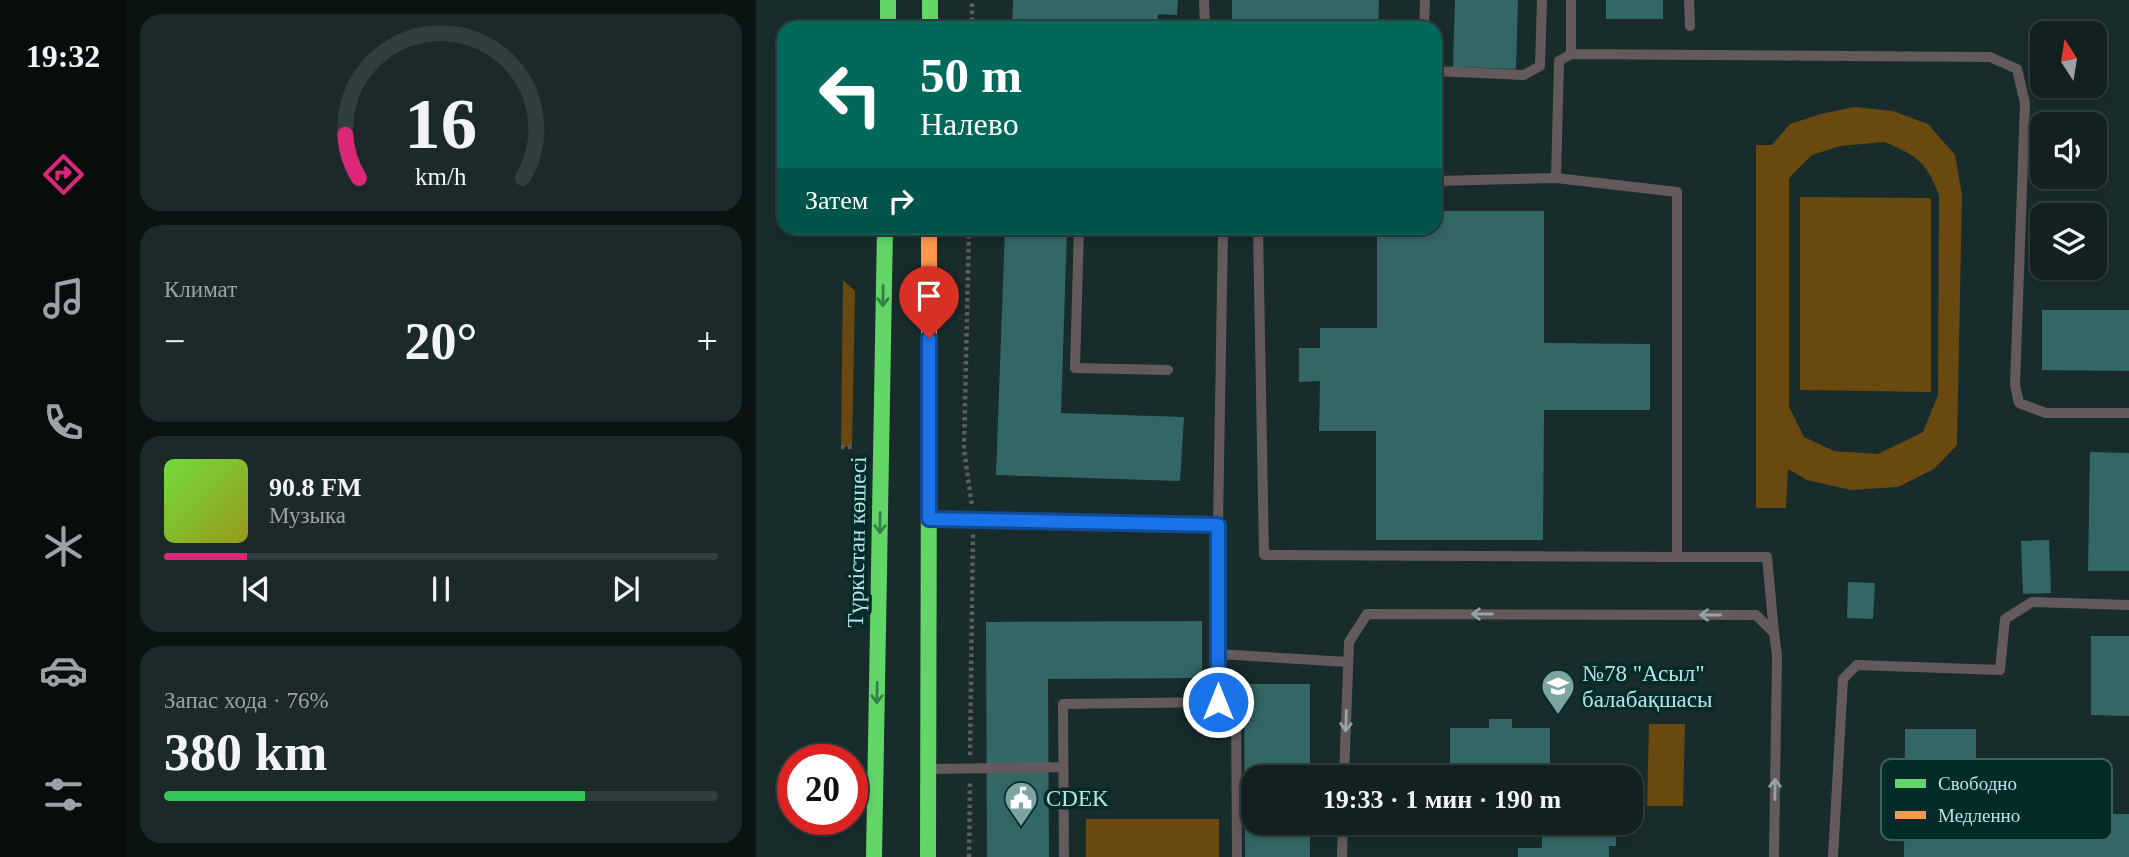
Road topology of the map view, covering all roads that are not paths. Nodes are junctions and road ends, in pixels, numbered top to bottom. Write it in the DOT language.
graph roads {
  1 [pos="888,0"];
  2 [pos="930,0"];
  3 [pos="1204,0"];
  4 [pos="1425,0"];
  5 [pos="1542,0"];
  6 [pos="1571,0"];
  7 [pos="1689,0"];
  8 [pos="888,21"];
  9 [pos="930,21"];
  10 [pos="1205,21"];
  11 [pos="1424,21"];
  12 [pos="1689,26"];
  13 [pos="1571,54"];
  14 [pos="1442,71"];
  15 [pos="1556,178"];
  16 [pos="1442,181"];
  17 [pos="885,235"];
  18 [pos="929,235"];
  19 [pos="1079,235"];
  20 [pos="1223,235"];
  21 [pos="1258,235"];
  22 [pos="1168,370"];
  23 [pos="2129,412"];
  24 [pos="929,519"];
  25 [pos="1218,525"];
  26 [pos="1677,557"];
  27 [pos="2129,605"];
  28 [pos="1774,633"];
  29 [pos="1218,654"];
  30 [pos="1348,662"];
  31 [pos="1218,702"];
  32 [pos="1344,765"];
  33 [pos="1063,767"];
  34 [pos="928,769"];
  35 [pos="1343,835"];
  36 [pos="874,857"];
  37 [pos="928,857"];
  38 [pos="1064,857"];
  39 [pos="1237,857"];
  40 [pos="1342,857"];
  41 [pos="1774,857"];
  42 [pos="1833,857"];
  1 -- 8 [label="main road"];
  2 -- 9 [label="main road"];
  3 -- 10 [label="lane"];
  4 -- 11 [label="lane"];
  5 -- 14 [label="lane"];
  6 -- 13 [label="lane"];
  7 -- 12 [label="lane"];
  13 -- 15 [label="lane"];
  13 -- 23 [label="lane"];
  15 -- 16 [label="lane"];
  15 -- 26 [label="lane"];
  17 -- 36 [label="main road, Түркістан көшесі, one-way"];
  18 -- 24 [label="main road"];
  19 -- 22 [label="lane"];
  20 -- 25 [label="lane"];
  21 -- 26 [label="lane"];
  24 -- 25 [label="lane"];
  24 -- 34 [label="main road"];
  25 -- 29 [label="lane"];
  26 -- 28 [label="lane"];
  27 -- 42 [label="lane"];
  28 -- 30 [label="lane, one-way"];
  41 -- 28 [label="lane, one-way"];
  29 -- 30 [label="lane"];
  29 -- 31 [label="lane"];
  30 -- 32 [label="lane, one-way"];
  31 -- 33 [label="lane"];
  31 -- 39 [label="lane"];
  33 -- 34 [label="lane"];
  33 -- 38 [label="lane"];
  34 -- 37 [label="main road"];
  35 -- 40 [label="lane"];
}
